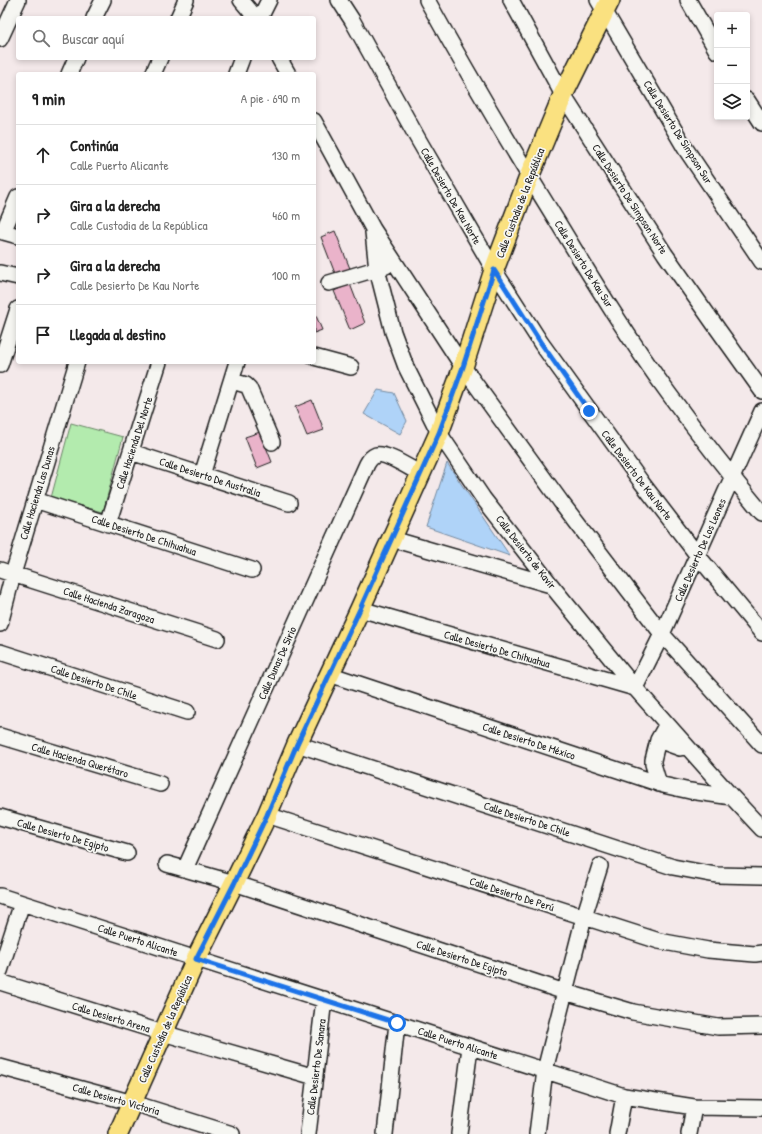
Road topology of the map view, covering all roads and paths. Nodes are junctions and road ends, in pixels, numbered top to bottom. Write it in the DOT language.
graph roads {
  1 [pos="18,0"];
  2 [pos="102,0"];
  3 [pos="186,0"];
  4 [pos="241,0"];
  5 [pos="269,0"];
  6 [pos="339,0"];
  7 [pos="427,0"];
  8 [pos="511,0"];
  9 [pos="688,0"];
  10 [pos="604,4"];
  11 [pos="95,16"];
  12 [pos="179,16"];
  13 [pos="254,16"];
  14 [pos="261,16"];
  15 [pos="0,39"];
  16 [pos="715,48"];
  17 [pos="75,60"];
  18 [pos="159,60"];
  19 [pos="241,60"];
  20 [pos="280,60"];
  21 [pos="69,72"];
  22 [pos="154,72"];
  23 [pos="237,72"];
  24 [pos="287,72"];
  25 [pos="563,95"];
  26 [pos="750,105"];
  27 [pos="762,123"];
  28 [pos="316,125"];
  29 [pos="529,177"];
  30 [pos="16,200"];
  31 [pos="373,229"];
  32 [pos="2,231"];
  33 [pos="16,235"];
  34 [pos="395,262"];
  35 [pos="762,262"];
  36 [pos="377,269"];
  37 [pos="494,270"];
  38 [pos="0,273"];
  39 [pos="16,277"];
  40 [pos="329,283"];
  41 [pos="16,315"];
  42 [pos="316,358"];
  43 [pos="76,364"];
  44 [pos="158,364"];
  45 [pos="236,364"];
  46 [pos="0,365"];
  47 [pos="351,367"];
  48 [pos="463,367"];
  49 [pos="232,381"];
  50 [pos="762,391"];
  51 [pos="762,411"];
  52 [pos="439,433"];
  53 [pos="272,442"];
  54 [pos="131,452"];
  55 [pos="421,474"];
  56 [pos="202,475"];
  57 [pos="732,477"];
  58 [pos="35,500"];
  59 [pos="289,503"];
  60 [pos="762,513"];
  61 [pos="108,524"];
  62 [pos="392,539"];
  63 [pos="698,556"];
  64 [pos="252,570"];
  65 [pos="6,572"];
  66 [pos="551,585"];
  67 [pos="360,609"];
  68 [pos="0,624"];
  69 [pos="762,632"];
  70 [pos="662,634"];
  71 [pos="217,639"];
  72 [pos="0,652"];
  73 [pos="329,674"];
  74 [pos="635,688"];
  75 [pos="187,712"];
  76 [pos="667,724"];
  77 [pos="0,736"];
  78 [pos="658,740"];
  79 [pos="297,744"];
  80 [pos="762,745"];
  81 [pos="686,746"];
  82 [pos="160,784"];
  83 [pos="659,784"];
  84 [pos="732,797"];
  85 [pos="267,815"];
  86 [pos="0,817"];
  87 [pos="762,829"];
  88 [pos="127,853"];
  89 [pos="167,864"];
  90 [pos="600,866"];
  91 [pos="185,869"];
  92 [pos="762,876"];
  93 [pos="234,884"];
  94 [pos="0,896"];
  95 [pos="22,903"];
  96 [pos="584,917"];
  97 [pos="762,952"];
  98 [pos="196,959"];
  99 [pos="0,971"];
  100 [pos="0,982"];
  101 [pos="565,992"];
  102 [pos="324,999"];
  103 [pos="397,1023"];
  104 [pos="762,1026"];
  105 [pos="163,1033"];
  106 [pos="470,1046"];
  107 [pos="0,1067"];
  108 [pos="545,1070"];
  109 [pos="315,1077"];
  110 [pos="624,1096"];
  111 [pos="132,1103"];
  112 [pos="694,1107"];
  113 [pos="762,1108"];
  114 [pos="118,1134"];
  115 [pos="232,1134"];
  116 [pos="308,1134"];
  117 [pos="385,1134"];
  118 [pos="459,1134"];
  119 [pos="537,1134"];
  120 [pos="617,1134"];
  121 [pos="689,1134"];
  1 -- 15 [label="street"];
  2 -- 11 [label="street"];
  3 -- 12 [label="street"];
  4 -- 13 [label="street"];
  5 -- 14 [label="street"];
  6 -- 37 [label="street, Calle Desierto De Kau Norte"];
  7 -- 29 [label="street, Calle Desierto De Kau Sur"];
  8 -- 25 [label="street, Calle Desierto De Simpson Norte"];
  9 -- 16 [label="street"];
  10 -- 25 [label="main road, Calle Custodia de la República"];
  10 -- 35 [label="street, Calle Desierto De Simpson Sur"];
  17 -- 21 [label="street"];
  18 -- 22 [label="street"];
  19 -- 23 [label="street"];
  20 -- 24 [label="street"];
  25 -- 29 [label="main road, Calle Custodia de la República"];
  25 -- 50 [label="street, Calle Desierto De Simpson Norte"];
  26 -- 27 [label="street"];
  28 -- 31 [label="street, Calle Desierto de Kavir"];
  29 -- 37 [label="main road, Calle Custodia de la República"];
  29 -- 57 [label="street, Calle Desierto De Kau Sur"];
  30 -- 32 [label="street"];
  31 -- 34 [label="street, Calle Desierto de Kavir"];
  31 -- 36 [label="street, Calle Desierto de Kavir"];
  32 -- 33 [label="street"];
  34 -- 36 [label="street"];
  34 -- 48 [label="street, Calle Desierto de Kavir"];
  36 -- 40 [label="street"];
  36 -- 52 [label="street, Calle Desierto de Kavir"];
  37 -- 48 [label="main road, Calle Custodia de la República"];
  37 -- 63 [label="street, Calle Desierto De Kau Norte"];
  38 -- 39 [label="street"];
  41 -- 46 [label="street"];
  42 -- 47 [label="street"];
  43 -- 58 [label="street, Calle Hacienda Las Dunas"];
  44 -- 54 [label="street, Calle Hacienda Del Norte"];
  45 -- 49 [label="street"];
  48 -- 52 [label="main road, Calle Custodia de la República"];
  48 -- 70 [label="street, Calle Desierto de Kavir"];
  49 -- 53 [label="street"];
  49 -- 56 [label="street"];
  51 -- 57 [label="street, Calle Desierto De Los Leones"];
  52 -- 55 [label="main road, Calle Custodia de la República"];
  52 -- 66 [label="street, Calle Desierto de Kavir"];
  54 -- 56 [label="street, Calle Desierto De Australia"];
  54 -- 61 [label="street, Calle Hacienda Del Norte"];
  55 -- 62 [label="main road, Calle Custodia de la República"];
  55 -- 91 [label="street, Calle Dunas De Sirio"];
  56 -- 59 [label="street, Calle Desierto De Australia"];
  57 -- 60 [label="street, Calle Desierto De Kau Sur"];
  57 -- 63 [label="street, Calle Desierto De Los Leones"];
  58 -- 61 [label="street, Calle Desierto De Chihuahua"];
  58 -- 65 [label="street, Calle Hacienda Las Dunas"];
  61 -- 64 [label="street, Calle Desierto De Chihuahua"];
  62 -- 66 [label="street"];
  62 -- 67 [label="main road, Calle Custodia de la República"];
  63 -- 69 [label="street, Calle Desierto De Kau Norte"];
  63 -- 70 [label="street, Calle Desierto De Los Leones"];
  65 -- 68 [label="street, Calle Hacienda Las Dunas"];
  65 -- 71 [label="street, Calle Hacienda Zaragoza"];
  66 -- 74 [label="street, Calle Desierto de Kavir"];
  67 -- 73 [label="main road, Calle Custodia de la República"];
  67 -- 74 [label="street, Calle Desierto De Chihuahua"];
  70 -- 74 [label="street, Calle Desierto De Los Leones"];
  70 -- 80 [label="street, Calle Desierto de Kavir"];
  72 -- 75 [label="street, Calle Desierto De Chile"];
  73 -- 79 [label="main road, Calle Custodia de la República"];
  73 -- 83 [label="street, Calle Desierto De México"];
  74 -- 76 [label="street, Calle Desierto de Kavir"];
  76 -- 78 [label="street"];
  76 -- 81 [label="street, Calle Desierto de Kavir"];
  77 -- 82 [label="street, Calle Hacienda Querétaro"];
  78 -- 81 [label="street"];
  78 -- 83 [label="street"];
  79 -- 85 [label="main road, Calle Custodia de la República"];
  79 -- 92 [label="street, Calle Desierto De Chile"];
  81 -- 84 [label="street, Calle Desierto de Kavir"];
  83 -- 84 [label="street, Calle Desierto De México"];
  84 -- 87 [label="street, Calle Desierto de Kavir"];
  85 -- 93 [label="main road, Calle Custodia de la República"];
  85 -- 96 [label="street, Calle Desierto De Perú"];
  86 -- 88 [label="street, Calle Desierto De Egipto"];
  89 -- 91 [label="street, Calle Desierto De Egipto"];
  90 -- 96 [label="street"];
  91 -- 93 [label="street, Calle Desierto De Egipto"];
  93 -- 98 [label="main road, Calle Custodia de la República"];
  93 -- 101 [label="street, Calle Desierto De Egipto"];
  94 -- 95 [label="street, Calle Puerto Alicante"];
  95 -- 98 [label="street, Calle Puerto Alicante"];
  95 -- 99 [label="street"];
  96 -- 97 [label="street, Calle Desierto De Perú"];
  96 -- 101 [label="street"];
  98 -- 102 [label="street, Calle Puerto Alicante"];
  98 -- 105 [label="main road, Calle Custodia de la República"];
  100 -- 105 [label="street, Calle Desierto Arena"];
  101 -- 104 [label="street, Calle Desierto De Egipto"];
  101 -- 108 [label="street"];
  102 -- 103 [label="street, Calle Puerto Alicante"];
  102 -- 109 [label="street, Calle Desierto De Sanara"];
  103 -- 106 [label="street, Calle Puerto Alicante"];
  103 -- 117 [label="street"];
  105 -- 109 [label="street, Calle Desierto Arena"];
  105 -- 111 [label="main road, Calle Custodia de la República"];
  106 -- 108 [label="street, Calle Puerto Alicante"];
  106 -- 118 [label="street"];
  107 -- 111 [label="street, Calle Desierto Victoria"];
  108 -- 110 [label="street, Calle Puerto Alicante"];
  108 -- 119 [label="street"];
  109 -- 116 [label="street, Calle Desierto De Sanara"];
  110 -- 112 [label="street, Calle Puerto Alicante"];
  110 -- 120 [label="street"];
  111 -- 114 [label="main road, Calle Custodia de la República"];
  111 -- 115 [label="street, Calle Desierto Victoria"];
  112 -- 113 [label="street, Calle Puerto Alicante"];
  112 -- 121 [label="street"];
}
